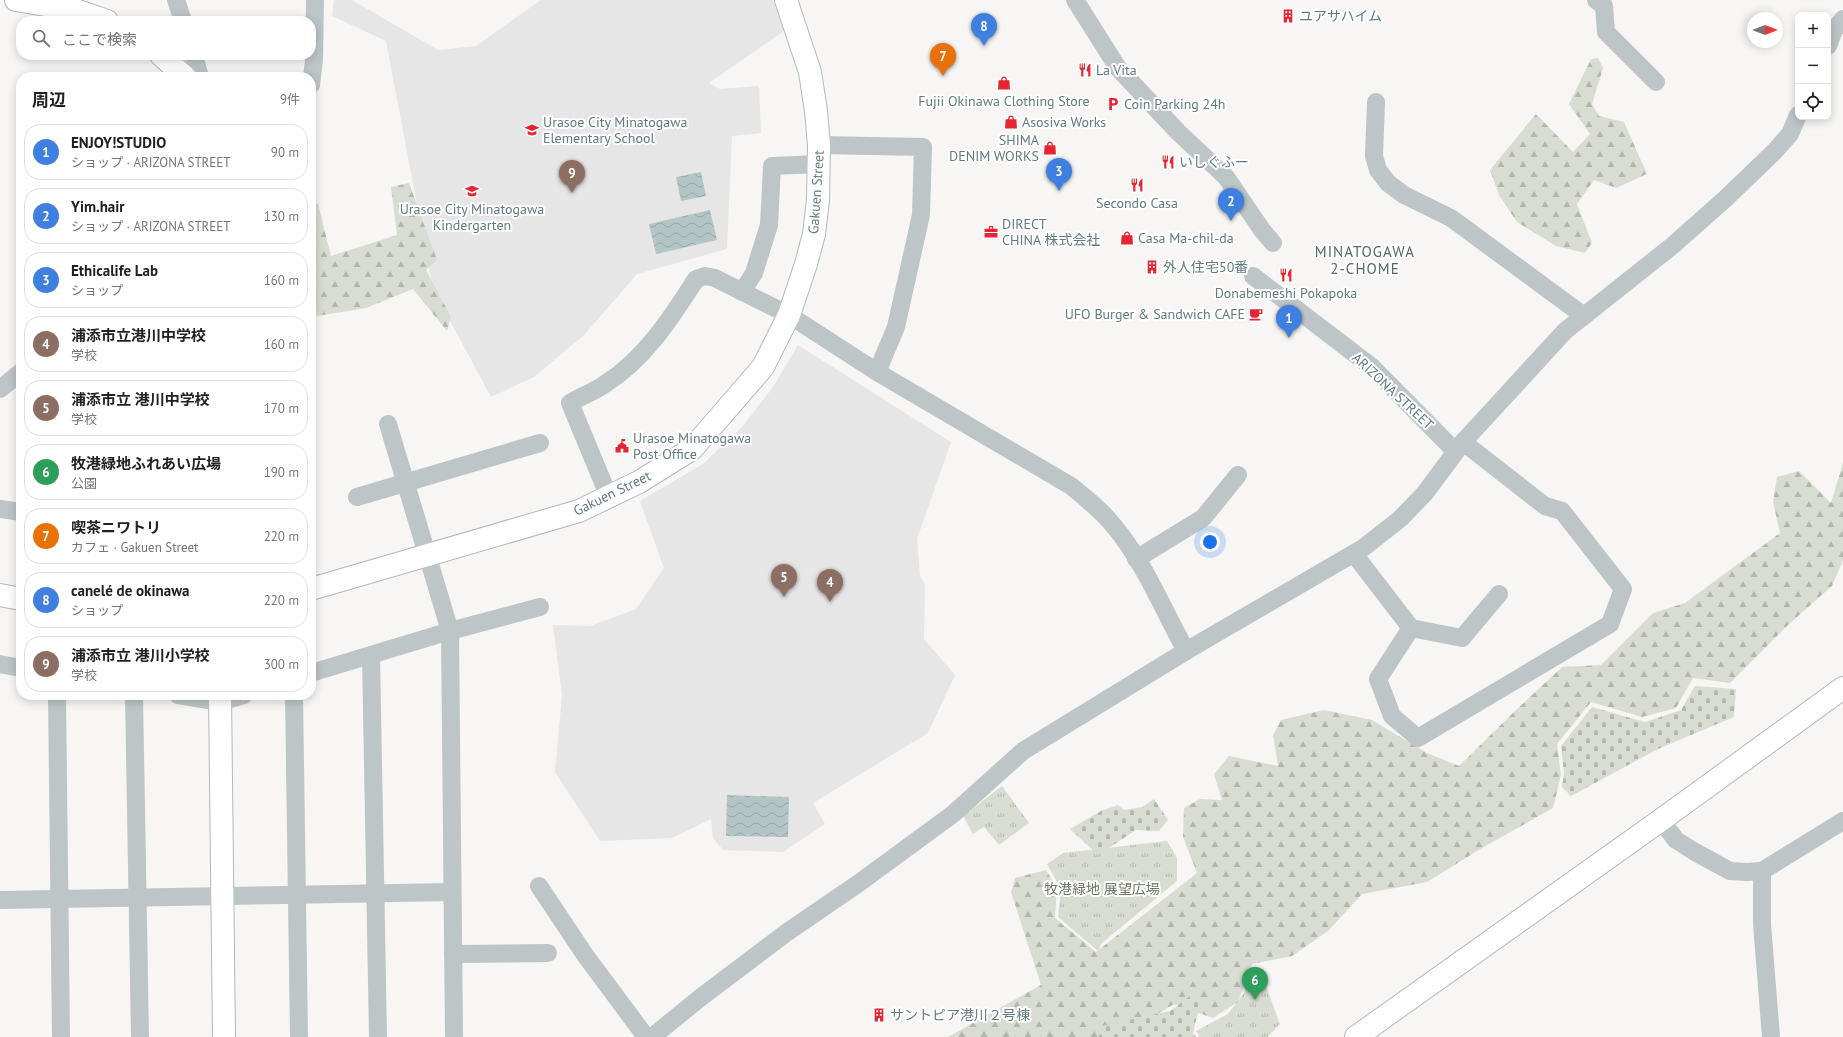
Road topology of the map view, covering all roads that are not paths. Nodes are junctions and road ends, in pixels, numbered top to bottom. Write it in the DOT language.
graph roads {
  1 [pos="16,0"];
  2 [pos="176,0"];
  3 [pos="315,0"];
  4 [pos="786,0"];
  5 [pos="1075,0"];
  6 [pos="1596,0"];
  7 [pos="92,16"];
  8 [pos="182,16"];
  9 [pos="315,16"];
  10 [pos="1843,18"];
  11 [pos="1831,38"];
  12 [pos="166,60"];
  13 [pos="195,60"];
  14 [pos="314,60"];
  15 [pos="180,72"];
  16 [pos="199,72"];
  17 [pos="313,72"];
  18 [pos="1656,82"];
  19 [pos="1376,102"];
  20 [pos="1796,120"];
  21 [pos="819,155"];
  22 [pos="1272,243"];
  23 [pos="1253,276"];
  24 [pos="742,292"];
  25 [pos="789,316"];
  26 [pos="1584,316"];
  27 [pos="877,372"];
  28 [pos="16,376"];
  29 [pos="0,389"];
  30 [pos="388,424"];
  31 [pos="540,443"];
  32 [pos="1459,446"];
  33 [pos="1238,475"];
  34 [pos="407,483"];
  35 [pos="609,496"];
  36 [pos="357,497"];
  37 [pos="0,509"];
  38 [pos="16,511"];
  39 [pos="1354,554"];
  40 [pos="429,556"];
  41 [pos="1136,559"];
  42 [pos="316,588"];
  43 [pos="1499,594"];
  44 [pos="0,595"];
  45 [pos="16,598"];
  46 [pos="540,607"];
  47 [pos="1411,628"];
  48 [pos="450,631"];
  49 [pos="1186,652"];
  50 [pos="371,655"];
  51 [pos="0,664"];
  52 [pos="16,667"];
  53 [pos="316,671"];
  54 [pos="1843,688"];
  55 [pos="57,700"];
  56 [pos="134,700"];
  57 [pos="220,700"];
  58 [pos="294,700"];
  59 [pos="1661,820"];
  60 [pos="1843,820"];
  61 [pos="1762,871"];
  62 [pos="539,886"];
  63 [pos="452,892"];
  64 [pos="375,893"];
  65 [pos="296,895"];
  66 [pos="221,896"];
  67 [pos="136,897"];
  68 [pos="59,899"];
  69 [pos="0,900"];
  70 [pos="548,952"];
  71 [pos="453,954"];
  72 [pos="61,1037"];
  73 [pos="140,1037"];
  74 [pos="224,1037"];
  75 [pos="299,1037"];
  76 [pos="378,1037"];
  77 [pos="454,1037"];
  78 [pos="646,1037"];
  79 [pos="652,1037"];
  80 [pos="1356,1037"];
  81 [pos="1771,1037"];
  1 -- 7 [label="street"];
  2 -- 8 [label="street"];
  3 -- 9 [label="street"];
  4 -- 21 [label="street, Gakuen Street"];
  5 -- 22 [label="street"];
  6 -- 18 [label="street"];
  10 -- 11 [label="street"];
  12 -- 15 [label="street"];
  13 -- 16 [label="street"];
  14 -- 17 [label="street"];
  19 -- 26 [label="street"];
  20 -- 26 [label="street"];
  21 -- 24 [label="street"];
  21 -- 25 [label="street, Gakuen Street"];
  21 -- 27 [label="street"];
  23 -- 32 [label="street, ARIZONA STREET"];
  24 -- 25 [label="street"];
  24 -- 35 [label="street"];
  25 -- 27 [label="street"];
  25 -- 35 [label="street, Gakuen Street"];
  26 -- 32 [label="street"];
  27 -- 41 [label="street"];
  28 -- 29 [label="street"];
  30 -- 34 [label="street"];
  31 -- 34 [label="street"];
  32 -- 39 [label="street"];
  32 -- 47 [label="street, ARIZONA STREET"];
  33 -- 41 [label="street"];
  34 -- 36 [label="street"];
  34 -- 40 [label="street"];
  35 -- 40 [label="street, Gakuen Street"];
  37 -- 38 [label="street"];
  39 -- 47 [label="street"];
  39 -- 49 [label="street"];
  40 -- 42 [label="street, Gakuen Street"];
  40 -- 48 [label="street"];
  41 -- 49 [label="street"];
  43 -- 47 [label="street"];
  44 -- 45 [label="street"];
  46 -- 48 [label="street"];
  48 -- 50 [label="street"];
  48 -- 63 [label="street"];
  49 -- 79 [label="street"];
  50 -- 53 [label="street"];
  50 -- 64 [label="street"];
  51 -- 52 [label="street"];
  54 -- 59 [label="street"];
  55 -- 68 [label="street"];
  56 -- 67 [label="street"];
  57 -- 66 [label="street"];
  58 -- 65 [label="street"];
  59 -- 61 [label="street"];
  59 -- 80 [label="street"];
  60 -- 61 [label="street"];
  61 -- 81 [label="street"];
  62 -- 78 [label="street"];
  63 -- 64 [label="street"];
  63 -- 71 [label="street"];
  64 -- 65 [label="street"];
  64 -- 76 [label="street"];
  65 -- 66 [label="street"];
  65 -- 75 [label="street"];
  66 -- 67 [label="street"];
  66 -- 74 [label="street"];
  67 -- 68 [label="street"];
  67 -- 73 [label="street"];
  68 -- 69 [label="street"];
  68 -- 72 [label="street"];
  70 -- 71 [label="street"];
  71 -- 77 [label="street"];
}
